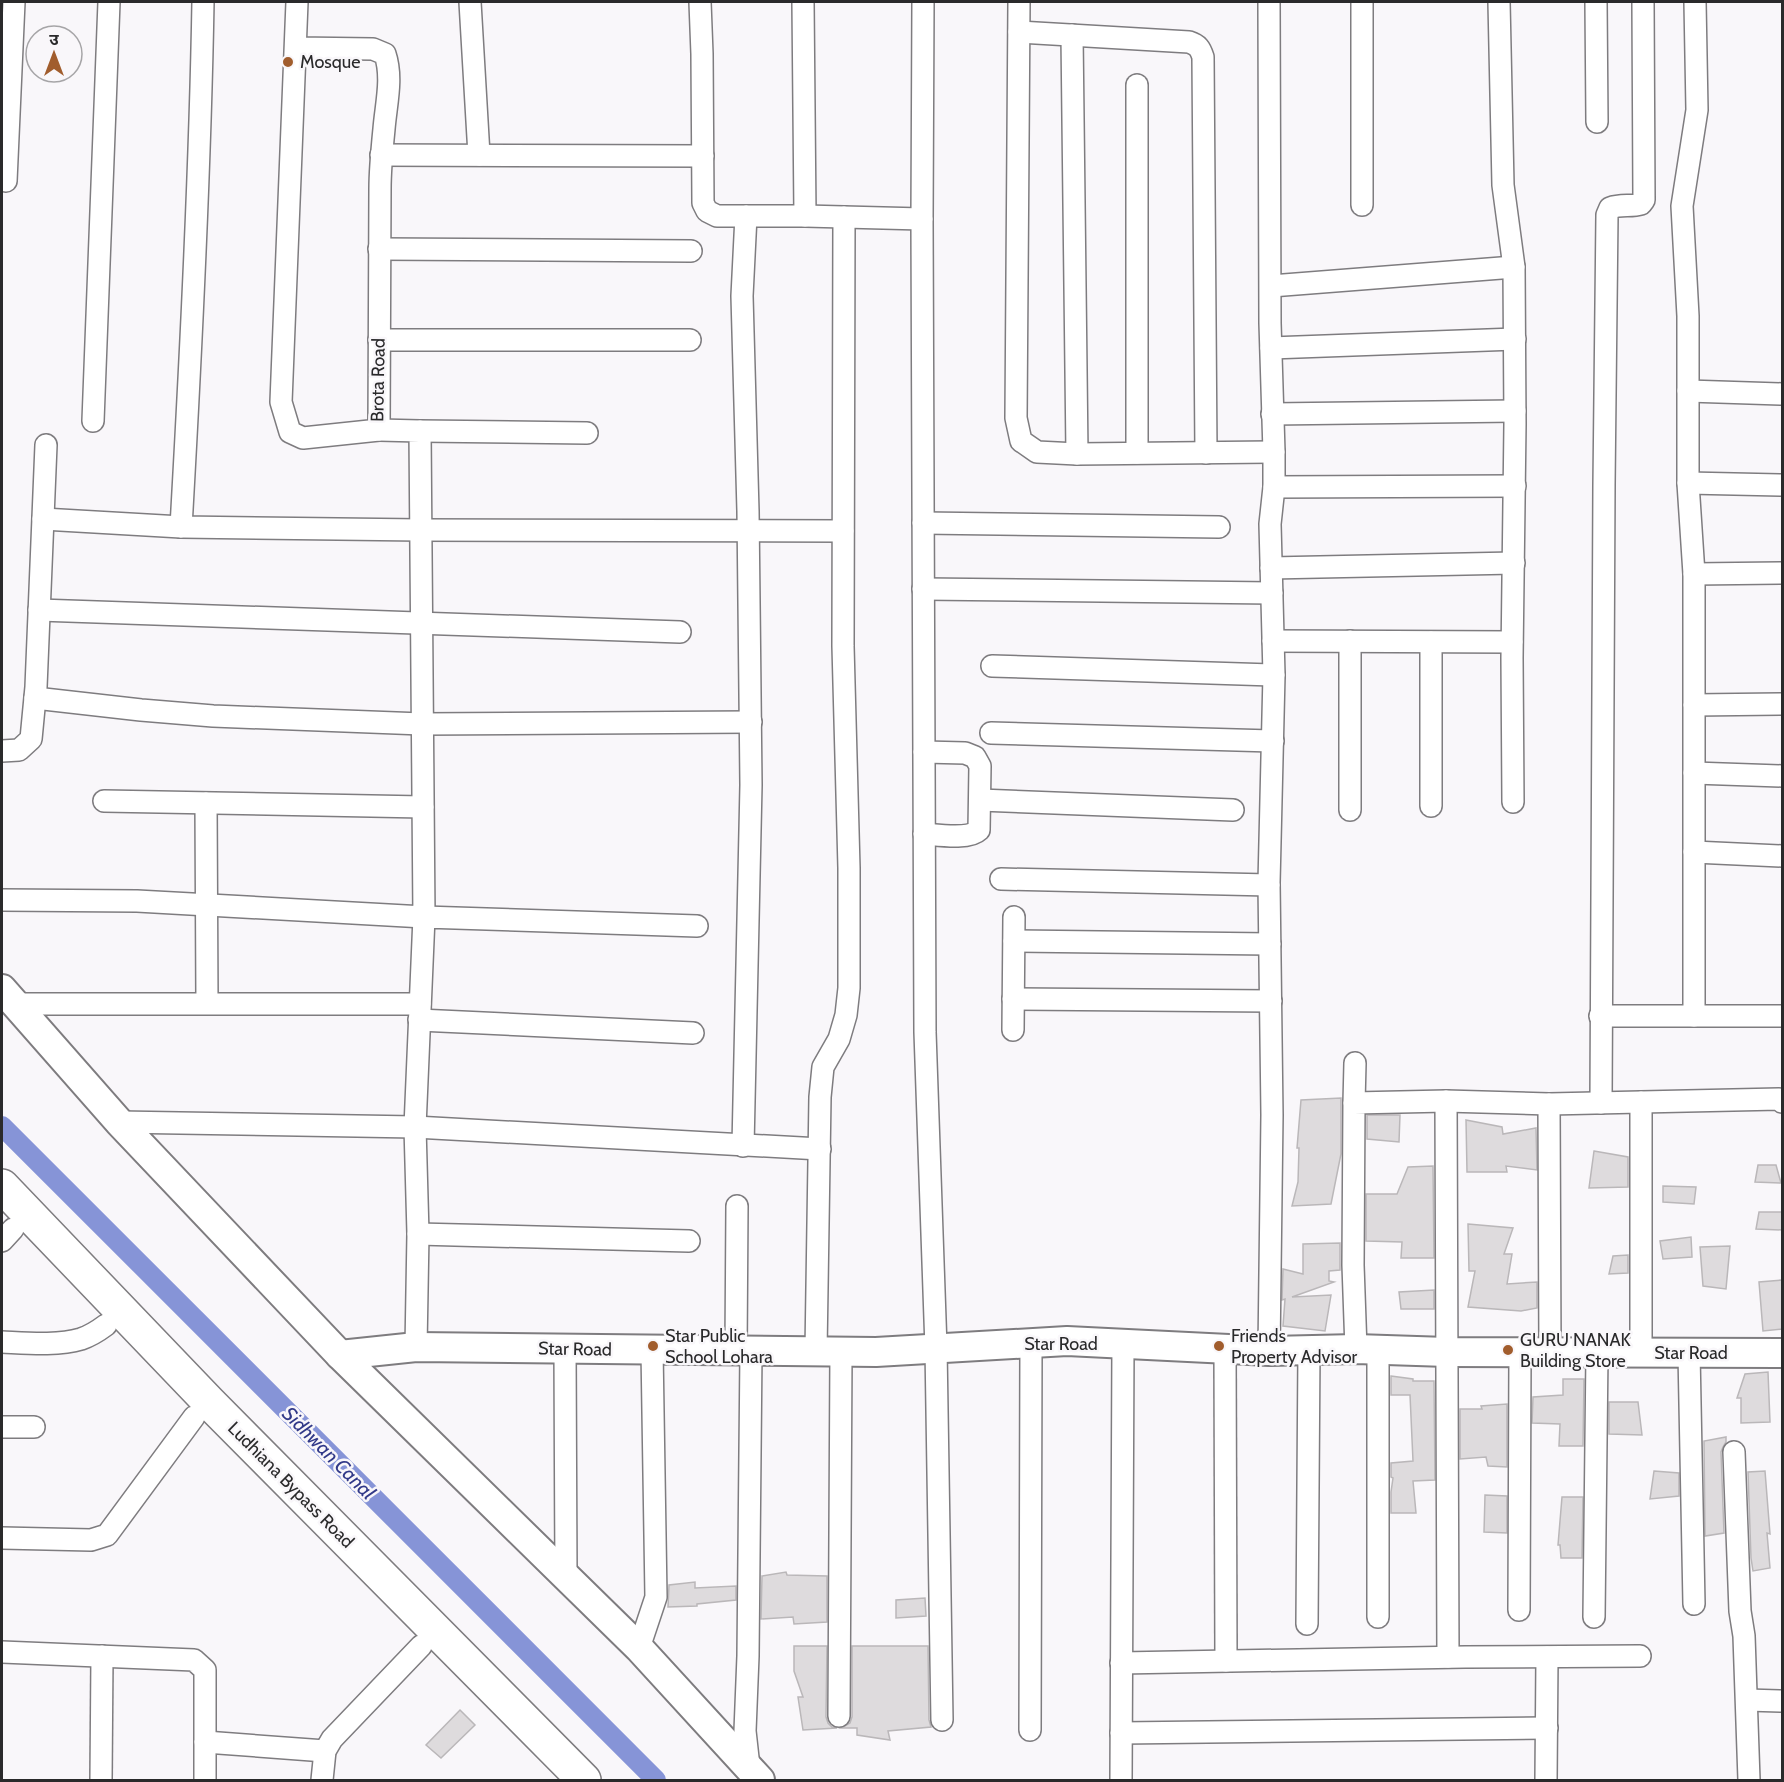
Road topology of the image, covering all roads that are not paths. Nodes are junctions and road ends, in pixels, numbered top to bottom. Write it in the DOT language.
graph roads {
  1 [pos="14,2"];
  2 [pos="109,2"];
  3 [pos="203,2"];
  4 [pos="297,2"];
  5 [pos="470,2"];
  6 [pos="700,2"];
  7 [pos="804,2"];
  8 [pos="923,2"];
  9 [pos="1019,2"];
  10 [pos="1269,2"];
  11 [pos="1362,2"];
  12 [pos="1499,2"];
  13 [pos="1596,2"];
  14 [pos="1643,2"];
  15 [pos="1695,2"];
  16 [pos="1019,32"];
  17 [pos="1072,35"];
  18 [pos="296,48"];
  19 [pos="1137,85"];
  20 [pos="1597,122"];
  21 [pos="381,155"];
  22 [pos="479,155"];
  23 [pos="703,156"];
  24 [pos="6,181"];
  25 [pos="1362,205"];
  26 [pos="746,216"];
  27 [pos="805,216"];
  28 [pos="844,217"];
  29 [pos="922,219"];
  30 [pos="379,249"];
  31 [pos="691,251"];
  32 [pos="1514,267"];
  33 [pos="1271,286"];
  34 [pos="1515,339"];
  35 [pos="379,340"];
  36 [pos="690,340"];
  37 [pos="1271,348"];
  38 [pos="1688,391"];
  39 [pos="1782,394"];
  40 [pos="1515,411"];
  41 [pos="1272,414"];
  42 [pos="93,421"];
  43 [pos="379,430"];
  44 [pos="420,431"];
  45 [pos="587,433"];
  46 [pos="46,445"];
  47 [pos="1274,452"];
  48 [pos="1137,453"];
  49 [pos="1206,453"];
  50 [pos="1077,454"];
  51 [pos="1688,483"];
  52 [pos="1782,485"];
  53 [pos="1515,486"];
  54 [pos="1274,487"];
  55 [pos="43,519"];
  56 [pos="923,523"];
  57 [pos="181,526"];
  58 [pos="1219,526"];
  59 [pos="421,530"];
  60 [pos="748,531"];
  61 [pos="843,531"];
  62 [pos="1514,564"];
  63 [pos="1271,568"];
  64 [pos="1782,573"];
  65 [pos="1694,574"];
  66 [pos="923,589"];
  67 [pos="1272,593"];
  68 [pos="39,610"];
  69 [pos="421,623"];
  70 [pos="680,632"];
  71 [pos="1273,641"];
  72 [pos="1350,641"];
  73 [pos="1431,642"];
  74 [pos="1512,642"];
  75 [pos="992,666"];
  76 [pos="1274,675"];
  77 [pos="35,698"];
  78 [pos="1782,704"];
  79 [pos="1694,705"];
  80 [pos="751,722"];
  81 [pos="422,724"];
  82 [pos="991,733"];
  83 [pos="1273,741"];
  84 [pos="2,751"];
  85 [pos="924,752"];
  86 [pos="1694,773"];
  87 [pos="1782,776"];
  88 [pos="980,800"];
  89 [pos="104,801"];
  90 [pos="1513,802"];
  91 [pos="206,803"];
  92 [pos="1431,806"];
  93 [pos="423,807"];
  94 [pos="1233,810"];
  95 [pos="1350,810"];
  96 [pos="924,834"];
  97 [pos="1694,852"];
  98 [pos="1782,856"];
  99 [pos="1000,879"];
  100 [pos="1269,885"];
  101 [pos="2,900"];
  102 [pos="207,905"];
  103 [pos="424,917"];
  104 [pos="1014,917"];
  105 [pos="697,926"];
  106 [pos="1014,941"];
  107 [pos="1270,944"];
  108 [pos="8,997"];
  109 [pos="1013,999"];
  110 [pos="1271,1001"];
  111 [pos="207,1003"];
  112 [pos="419,1012"];
  113 [pos="1600,1016"];
  114 [pos="1694,1016"];
  115 [pos="1782,1016"];
  116 [pos="1013,1030"];
  117 [pos="693,1033"];
  118 [pos="1355,1063"];
  119 [pos="1446,1101"];
  120 [pos="1641,1102"];
  121 [pos="1782,1102"];
  122 [pos="1354,1103"];
  123 [pos="1601,1103"];
  124 [pos="1549,1104"];
  125 [pos="119,1122"];
  126 [pos="415,1127"];
  127 [pos="743,1146"];
  128 [pos="820,1149"];
  129 [pos="2,1186"];
  130 [pos="737,1206"];
  131 [pos="5,1229"];
  132 [pos="418,1234"];
  133 [pos="689,1240"];
  134 [pos="106,1325"];
  135 [pos="2,1342"];
  136 [pos="1031,1343"];
  137 [pos="1122,1344"];
  138 [pos="416,1347"];
  139 [pos="936,1348"];
  140 [pos="565,1349"];
  141 [pos="1225,1349"];
  142 [pos="1367,1349"];
  143 [pos="652,1350"];
  144 [pos="1309,1350"];
  145 [pos="743,1352"];
  146 [pos="829,1352"];
  147 [pos="1269,1352"];
  148 [pos="1447,1352"];
  149 [pos="1520,1353"];
  150 [pos="1550,1353"];
  151 [pos="1597,1353"];
  152 [pos="1641,1353"];
  153 [pos="1689,1353"];
  154 [pos="1782,1353"];
  155 [pos="340,1355"];
  156 [pos="194,1417"];
  157 [pos="2,1427"];
  158 [pos="34,1427"];
  159 [pos="1734,1452"];
  160 [pos="2,1538"];
  161 [pos="566,1577"];
  162 [pos="1694,1604"];
  163 [pos="1520,1610"];
  164 [pos="1378,1617"];
  165 [pos="1594,1617"];
  166 [pos="1307,1624"];
  167 [pos="421,1646"];
  168 [pos="639,1648"];
  169 [pos="2,1652"];
  170 [pos="102,1656"];
  171 [pos="1640,1656"];
  172 [pos="1448,1657"];
  173 [pos="1547,1657"];
  174 [pos="1226,1660"];
  175 [pos="1121,1663"];
  176 [pos="1748,1700"];
  177 [pos="1782,1701"];
  178 [pos="839,1716"];
  179 [pos="942,1720"];
  180 [pos="1546,1728"];
  181 [pos="1030,1730"];
  182 [pos="1121,1733"];
  183 [pos="206,1742"];
  184 [pos="325,1751"];
  185 [pos="755,1774"];
  186 [pos="101,1780"];
  187 [pos="205,1780"];
  188 [pos="322,1780"];
  189 [pos="552,1780"];
  190 [pos="584,1780"];
  191 [pos="1121,1780"];
  192 [pos="1546,1780"];
  193 [pos="1749,1780"];
  1 -- 24 [label="street"];
  2 -- 42 [label="street"];
  3 -- 57 [label="street"];
  4 -- 18 [label="street, Brota Road"];
  5 -- 22 [label="street"];
  6 -- 23 [label="street"];
  7 -- 27 [label="street"];
  8 -- 29 [label="street"];
  9 -- 16 [label="street"];
  10 -- 33 [label="street"];
  11 -- 25 [label="street"];
  12 -- 32 [label="street"];
  13 -- 20 [label="street"];
  14 -- 113 [label="street"];
  15 -- 38 [label="street"];
  16 -- 17 [label="street"];
  16 -- 50 [label="street"];
  17 -- 49 [label="street"];
  17 -- 50 [label="street"];
  18 -- 21 [label="street, Brota Road"];
  18 -- 43 [label="street, Brota Road"];
  19 -- 48 [label="street"];
  21 -- 22 [label="street"];
  21 -- 30 [label="street, Brota Road"];
  22 -- 23 [label="street"];
  23 -- 26 [label="street"];
  26 -- 27 [label="street"];
  26 -- 60 [label="street"];
  27 -- 28 [label="street"];
  28 -- 29 [label="street"];
  28 -- 61 [label="street"];
  29 -- 56 [label="street"];
  30 -- 31 [label="street"];
  30 -- 35 [label="street, Brota Road"];
  32 -- 33 [label="street"];
  32 -- 34 [label="street"];
  33 -- 37 [label="street"];
  34 -- 37 [label="street"];
  34 -- 40 [label="street"];
  35 -- 36 [label="street"];
  35 -- 43 [label="street, Brota Road"];
  37 -- 41 [label="street"];
  38 -- 39 [label="street"];
  38 -- 51 [label="street"];
  40 -- 41 [label="street"];
  40 -- 53 [label="street"];
  41 -- 47 [label="street"];
  43 -- 44 [label="street"];
  44 -- 45 [label="street"];
  44 -- 59 [label="street"];
  46 -- 55 [label="street"];
  47 -- 49 [label="street"];
  47 -- 54 [label="street"];
  48 -- 49 [label="street"];
  48 -- 50 [label="street"];
  51 -- 52 [label="street"];
  51 -- 65 [label="street"];
  53 -- 54 [label="street"];
  53 -- 62 [label="street"];
  54 -- 63 [label="street"];
  55 -- 57 [label="street"];
  55 -- 68 [label="street"];
  56 -- 58 [label="street"];
  56 -- 66 [label="street"];
  57 -- 59 [label="street"];
  59 -- 60 [label="street"];
  59 -- 69 [label="street"];
  60 -- 61 [label="street"];
  60 -- 80 [label="street"];
  61 -- 128 [label="street"];
  62 -- 63 [label="street"];
  62 -- 74 [label="street"];
  63 -- 67 [label="street"];
  64 -- 65 [label="street"];
  65 -- 79 [label="street"];
  66 -- 67 [label="street"];
  66 -- 85 [label="street"];
  67 -- 71 [label="street"];
  68 -- 69 [label="street"];
  68 -- 77 [label="street"];
  69 -- 70 [label="street"];
  69 -- 81 [label="street"];
  71 -- 72 [label="street"];
  71 -- 76 [label="street"];
  72 -- 73 [label="street"];
  72 -- 95 [label="street"];
  73 -- 74 [label="street"];
  73 -- 92 [label="street"];
  74 -- 90 [label="street"];
  75 -- 76 [label="street"];
  76 -- 83 [label="street"];
  77 -- 81 [label="street"];
  77 -- 84 [label="street"];
  78 -- 79 [label="street"];
  79 -- 86 [label="street"];
  80 -- 81 [label="street"];
  80 -- 127 [label="street"];
  81 -- 93 [label="street"];
  82 -- 83 [label="street"];
  83 -- 100 [label="street"];
  85 -- 88 [label="street"];
  85 -- 96 [label="street"];
  86 -- 87 [label="street"];
  86 -- 97 [label="street"];
  88 -- 94 [label="street"];
  88 -- 96 [label="street"];
  89 -- 91 [label="street"];
  91 -- 93 [label="street"];
  91 -- 102 [label="street"];
  93 -- 103 [label="street"];
  96 -- 139 [label="street"];
  97 -- 98 [label="street"];
  97 -- 114 [label="street"];
  99 -- 100 [label="street"];
  100 -- 107 [label="street"];
  101 -- 102 [label="street"];
  102 -- 103 [label="street"];
  102 -- 111 [label="street"];
  103 -- 105 [label="street"];
  103 -- 112 [label="street"];
  104 -- 106 [label="street"];
  106 -- 107 [label="street"];
  106 -- 109 [label="street"];
  107 -- 110 [label="street"];
  108 -- 111 [label="street"];
  108 -- 125 [label="street"];
  109 -- 110 [label="street"];
  109 -- 116 [label="street"];
  110 -- 147 [label="street"];
  111 -- 112 [label="street"];
  112 -- 117 [label="street"];
  112 -- 126 [label="street"];
  113 -- 114 [label="street"];
  113 -- 123 [label="street"];
  114 -- 115 [label="street"];
  118 -- 122 [label="street"];
  119 -- 122 [label="street"];
  119 -- 124 [label="street"];
  119 -- 148 [label="street"];
  120 -- 121 [label="street"];
  120 -- 123 [label="street"];
  120 -- 152 [label="street"];
  122 -- 142 [label="street"];
  123 -- 124 [label="street"];
  124 -- 150 [label="street"];
  125 -- 126 [label="street"];
  125 -- 155 [label="street"];
  126 -- 127 [label="street"];
  126 -- 132 [label="street"];
  127 -- 128 [label="street"];
  128 -- 146 [label="street"];
  129 -- 190 [label="highway, Ludhiana Bypass Road"];
  130 -- 145 [label="street"];
  131 -- 134 [label="highway, Ludhiana Bypass Road"];
  132 -- 133 [label="street"];
  132 -- 138 [label="street"];
  134 -- 135 [label="street"];
  134 -- 156 [label="highway, Ludhiana Bypass Road"];
  136 -- 137 [label="street, Star Road"];
  136 -- 139 [label="street, Star Road"];
  136 -- 181 [label="street"];
  137 -- 141 [label="street, Star Road"];
  137 -- 175 [label="street"];
  138 -- 140 [label="street, Star Road"];
  138 -- 155 [label="street, Star Road"];
  139 -- 146 [label="street, Star Road"];
  139 -- 179 [label="street"];
  140 -- 143 [label="street, Star Road"];
  140 -- 161 [label="street"];
  141 -- 147 [label="street, Star Road"];
  141 -- 174 [label="street"];
  142 -- 144 [label="street, Star Road"];
  142 -- 148 [label="street, Star Road"];
  142 -- 164 [label="street"];
  143 -- 145 [label="street, Star Road"];
  143 -- 168 [label="street"];
  144 -- 147 [label="street, Star Road"];
  144 -- 166 [label="street"];
  145 -- 146 [label="street, Star Road"];
  145 -- 185 [label="street"];
  146 -- 178 [label="street"];
  148 -- 149 [label="street, Star Road"];
  148 -- 172 [label="street"];
  149 -- 150 [label="street, Star Road"];
  149 -- 163 [label="street"];
  150 -- 151 [label="street, Star Road"];
  151 -- 152 [label="street, Star Road"];
  151 -- 165 [label="street"];
  152 -- 153 [label="street, Star Road"];
  153 -- 154 [label="street, Star Road"];
  153 -- 162 [label="street"];
  155 -- 161 [label="street"];
  156 -- 160 [label="street"];
  156 -- 167 [label="highway, Ludhiana Bypass Road"];
  157 -- 158 [label="street"];
  159 -- 176 [label="street"];
  161 -- 168 [label="street"];
  167 -- 184 [label="street"];
  167 -- 189 [label="highway, Ludhiana Bypass Road"];
  168 -- 185 [label="street"];
  169 -- 170 [label="street"];
  170 -- 183 [label="street"];
  170 -- 186 [label="street"];
  171 -- 173 [label="street"];
  172 -- 173 [label="street"];
  172 -- 174 [label="street"];
  173 -- 180 [label="street"];
  174 -- 175 [label="street"];
  175 -- 182 [label="street"];
  176 -- 177 [label="street"];
  176 -- 193 [label="street"];
  180 -- 182 [label="street"];
  180 -- 192 [label="street"];
  182 -- 191 [label="street"];
  183 -- 184 [label="street"];
  183 -- 187 [label="street"];
  184 -- 188 [label="street"];
}
